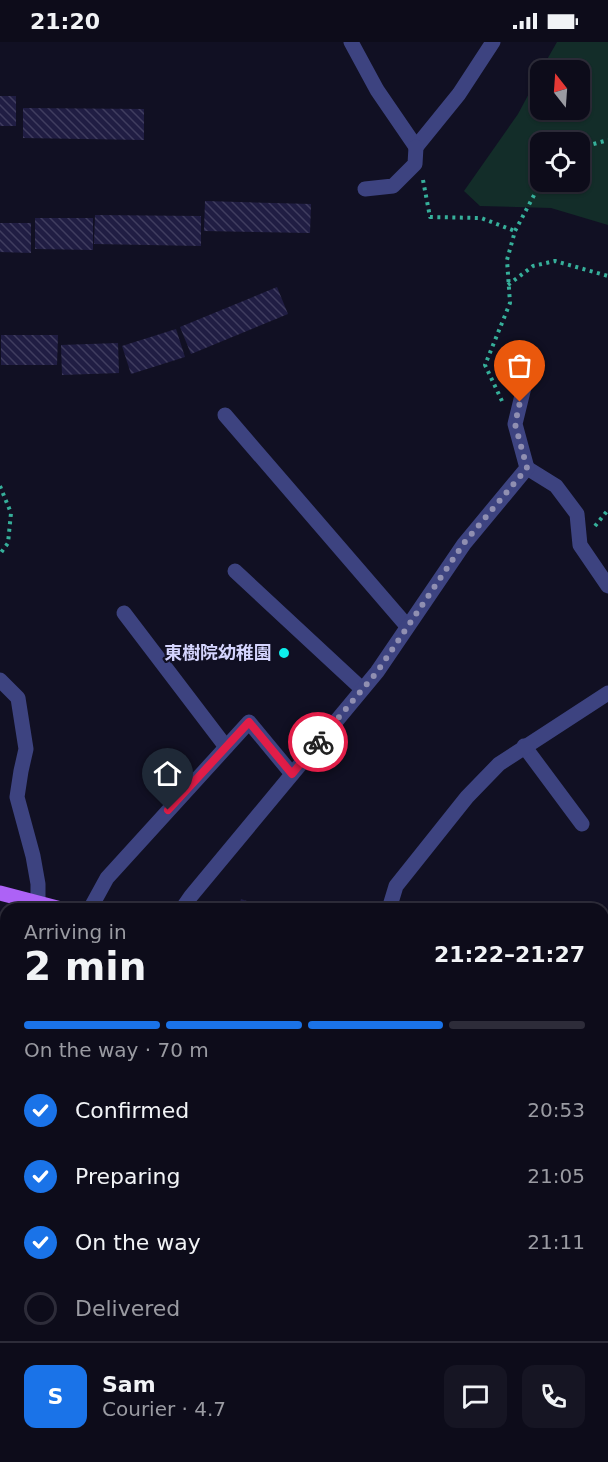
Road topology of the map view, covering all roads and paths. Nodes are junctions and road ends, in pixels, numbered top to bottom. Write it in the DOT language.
graph roads {
  1 [pos="351,42"];
  2 [pos="493,42"];
  3 [pos="608,140"];
  4 [pos="590,145"];
  5 [pos="416,147"];
  6 [pos="364,189"];
  7 [pos="536,192"];
  8 [pos="515,231"];
  9 [pos="608,276"];
  10 [pos="508,285"];
  11 [pos="526,379"];
  12 [pos="225,415"];
  13 [pos="515,424"];
  14 [pos="527,468"];
  15 [pos="0,486"];
  16 [pos="0,554"];
  17 [pos="235,571"];
  18 [pos="608,586"];
  19 [pos="124,613"];
  20 [pos="407,626"];
  21 [pos="0,680"];
  22 [pos="362,689"];
  23 [pos="608,693"];
  24 [pos="7,696"];
  25 [pos="524,746"];
  26 [pos="226,747"];
  27 [pos="292,774"];
  28 [pos="582,824"];
  29 [pos="0,893"];
  30 [pos="38,903"];
  31 [pos="93,903"];
  32 [pos="186,903"];
  33 [pos="391,903"];
  1 -- 5 [label="street"];
  2 -- 5 [label="street"];
  3 -- 4 [label="path"];
  5 -- 6 [label="street"];
  5 -- 8 [label="path"];
  7 -- 8 [label="path"];
  8 -- 10 [label="path"];
  9 -- 10 [label="path"];
  10 -- 13 [label="path"];
  11 -- 13 [label="street"];
  12 -- 20 [label="street"];
  13 -- 14 [label="street"];
  14 -- 18 [label="street"];
  14 -- 20 [label="street"];
  15 -- 16 [label="path"];
  17 -- 22 [label="street"];
  19 -- 26 [label="street"];
  20 -- 22 [label="street"];
  21 -- 24 [label="street"];
  22 -- 27 [label="street"];
  23 -- 25 [label="street"];
  24 -- 30 [label="street"];
  25 -- 28 [label="street"];
  25 -- 33 [label="street"];
  26 -- 27 [label="street"];
  26 -- 31 [label="street"];
  27 -- 32 [label="street"];
  29 -- 30 [label="main road"];
}
